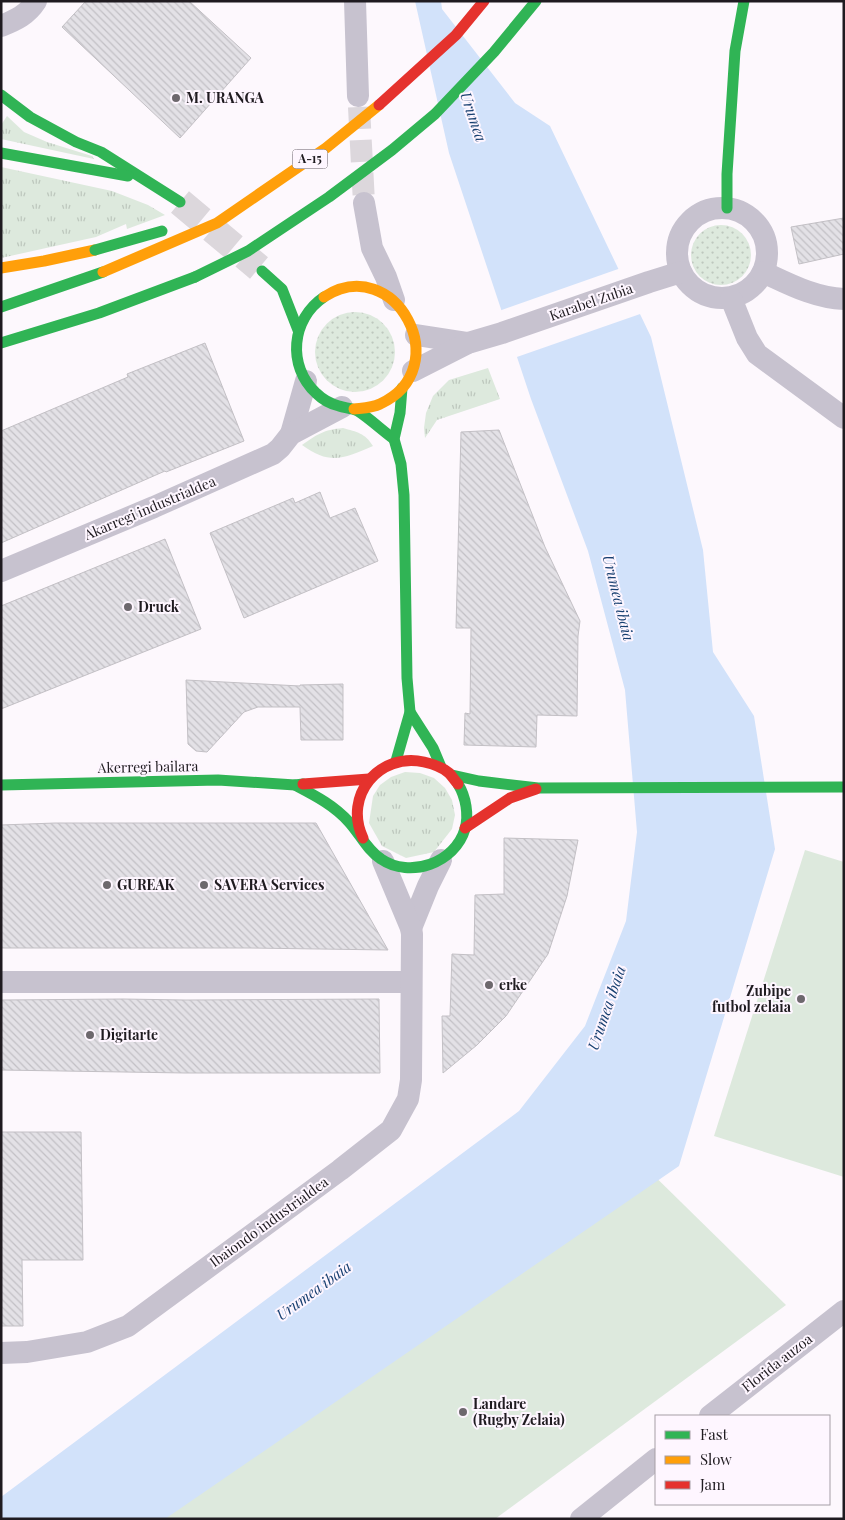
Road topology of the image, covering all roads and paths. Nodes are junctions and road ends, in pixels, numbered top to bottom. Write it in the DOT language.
graph roads {
  1 [pos="36,1"];
  2 [pos="355,1"];
  3 [pos="484,1"];
  4 [pos="536,1"];
  5 [pos="744,1"];
  6 [pos="1,26"];
  7 [pos="1,95"];
  8 [pos="358,96"];
  9 [pos="326,148"];
  10 [pos="1,154"];
  11 [pos="142,178"];
  12 [pos="236,196"];
  13 [pos="180,202"];
  14 [pos="364,203"];
  15 [pos="727,208"];
  16 [pos="170,227"];
  17 [pos="372,248"];
  18 [pos="1,268"];
  19 [pos="262,271"];
  20 [pos="680,272"];
  21 [pos="763,272"];
  22 [pos="357,287"];
  23 [pos="282,289"];
  24 [pos="297,291"];
  25 [pos="312,293"];
  26 [pos="327,295"];
  27 [pos="730,298"];
  28 [pos="844,299"];
  29 [pos="394,300"];
  30 [pos="1,307"];
  31 [pos="298,330"];
  32 [pos="416,335"];
  33 [pos="1,343"];
  34 [pos="468,343"];
  35 [pos="408,380"];
  36 [pos="306,381"];
  37 [pos="348,408"];
  38 [pos="844,418"];
  39 [pos="291,434"];
  40 [pos="394,440"];
  41 [pos="1,571"];
  42 [pos="410,712"];
  43 [pos="396,761"];
  44 [pos="440,767"];
  45 [pos="452,775"];
  46 [pos="369,778"];
  47 [pos="1,784"];
  48 [pos="295,785"];
  49 [pos="844,787"];
  50 [pos="538,788"];
  51 [pos="465,828"];
  52 [pos="362,838"];
  53 [pos="441,860"];
  54 [pos="383,861"];
  55 [pos="411,928"];
  56 [pos="1,982"];
  57 [pos="411,982"];
  58 [pos="844,1311"];
  59 [pos="1,1353"];
  60 [pos="711,1415"];
  61 [pos="655,1460"];
  62 [pos="581,1519"];
  1 -- 6 [label="street"];
  2 -- 8 [label="street"];
  3 -- 9 [label="main road, A-15, bridge"];
  4 -- 33 [label="main road, bridge"];
  5 -- 15 [label="main road"];
  7 -- 11 [label="main road"];
  9 -- 12 [label="main road, bridge"];
  9 -- 30 [label="main road, A-15, bridge"];
  10 -- 11 [label="main road"];
  11 -- 13 [label="main road"];
  14 -- 17 [label="street"];
  15 -- 20 [label="street"];
  15 -- 21 [label="street"];
  16 -- 18 [label="main road, bridge"];
  17 -- 22 [label="street"];
  17 -- 29 [label="street"];
  19 -- 23 [label="main road"];
  20 -- 27 [label="street"];
  20 -- 34 [label="street, Karabel Zubia"];
  21 -- 27 [label="street"];
  21 -- 28 [label="street"];
  22 -- 26 [label="main road"];
  22 -- 29 [label="main road"];
  23 -- 24 [label="main road"];
  23 -- 31 [label="main road"];
  25 -- 26 [label="main road"];
  26 -- 31 [label="main road"];
  27 -- 38 [label="street"];
  29 -- 32 [label="main road"];
  31 -- 36 [label="main road"];
  32 -- 34 [label="street"];
  32 -- 35 [label="main road"];
  34 -- 35 [label="street"];
  35 -- 37 [label="main road"];
  35 -- 40 [label="main road"];
  36 -- 37 [label="main road"];
  36 -- 39 [label="street"];
  37 -- 39 [label="street"];
  37 -- 40 [label="main road"];
  39 -- 41 [label="street, Akarregi industrialdea"];
  40 -- 42 [label="main road"];
  42 -- 43 [label="main road"];
  42 -- 44 [label="main road"];
  43 -- 44 [label="main road"];
  43 -- 46 [label="main road"];
  44 -- 45 [label="main road"];
  45 -- 50 [label="main road"];
  45 -- 51 [label="main road"];
  46 -- 48 [label="main road, Akerregi bailara"];
  46 -- 52 [label="main road"];
  47 -- 48 [label="main road, Akerregi bailara"];
  48 -- 52 [label="main road"];
  49 -- 50 [label="main road"];
  50 -- 51 [label="main road"];
  51 -- 53 [label="main road"];
  52 -- 54 [label="main road"];
  53 -- 54 [label="main road"];
  53 -- 55 [label="street"];
  54 -- 55 [label="street"];
  55 -- 57 [label="street, Ibaiondo industrialdea"];
  56 -- 57 [label="street"];
  57 -- 59 [label="street, Ibaiondo industrialdea"];
  58 -- 60 [label="street, Florida auzoa"];
  61 -- 62 [label="street"];
}
